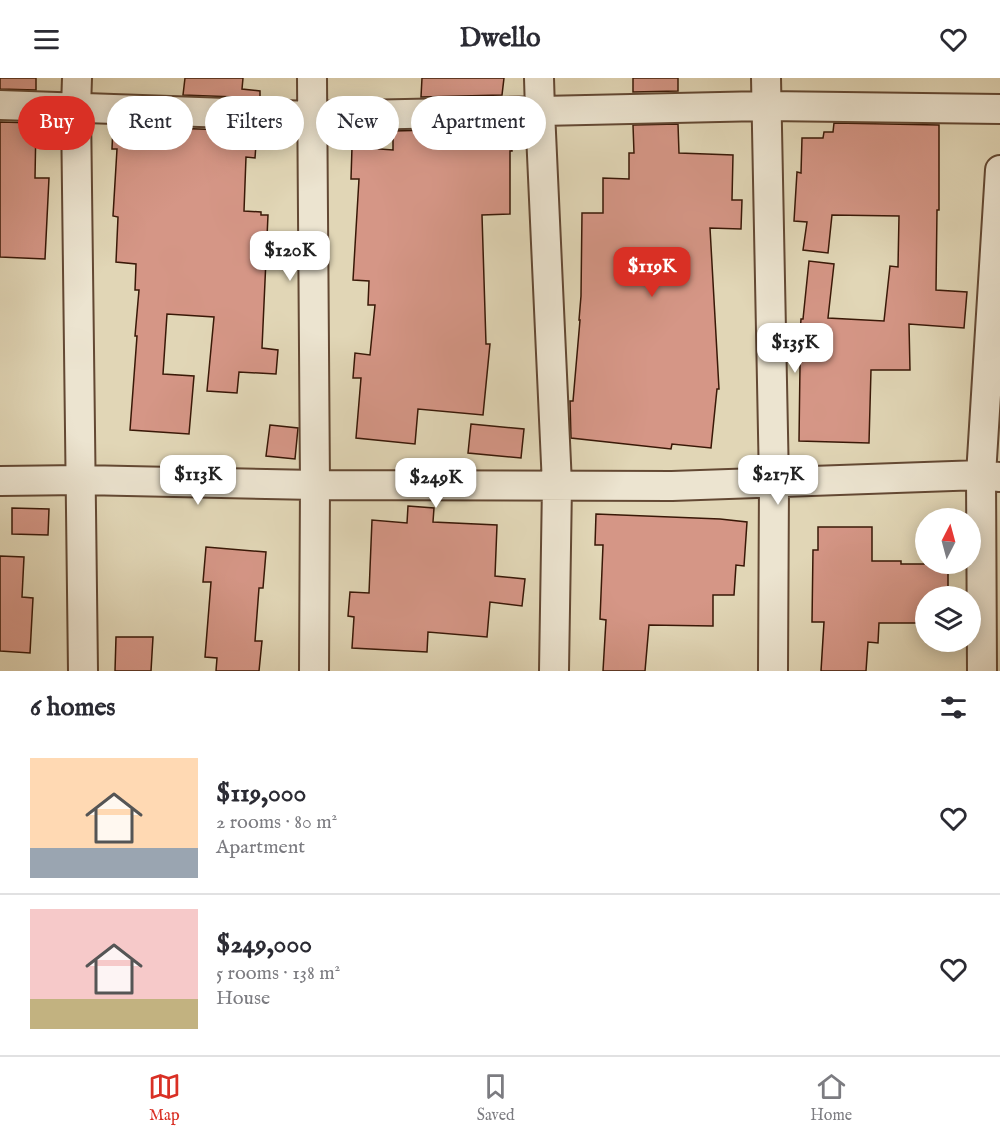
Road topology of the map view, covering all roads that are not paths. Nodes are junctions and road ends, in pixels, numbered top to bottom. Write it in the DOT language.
graph roads {
  1 [pos="77,78"];
  2 [pos="312,78"];
  3 [pos="539,78"];
  4 [pos="766,78"];
  5 [pos="76,96"];
  6 [pos="540,96"];
  7 [pos="0,105"];
  8 [pos="18,106"];
  9 [pos="767,106"];
  10 [pos="95,109"];
  11 [pos="1000,109"];
  12 [pos="546,111"];
  13 [pos="411,114"];
  14 [pos="312,116"];
  15 [pos="77,150"];
  16 [pos="542,150"];
  17 [pos="1000,170"];
  18 [pos="990,476"];
  19 [pos="81,480"];
  20 [pos="0,481"];
  21 [pos="774,483"];
  22 [pos="315,485"];
  23 [pos="557,485"];
  24 [pos="83,671"];
  25 [pos="314,671"];
  26 [pos="554,671"];
  27 [pos="773,671"];
  28 [pos="982,671"];
  1 -- 5 [label="street"];
  2 -- 14 [label="street"];
  3 -- 6 [label="street"];
  4 -- 9 [label="street"];
  7 -- 8 [label="street"];
  9 -- 11 [label="street"];
  9 -- 12 [label="street"];
  9 -- 21 [label="street"];
  10 -- 14 [label="street"];
  13 -- 14 [label="street"];
  14 -- 22 [label="street"];
  15 -- 19 [label="street"];
  16 -- 23 [label="street"];
  17 -- 18 [label="street"];
  18 -- 21 [label="street"];
  18 -- 28 [label="street"];
  19 -- 20 [label="street"];
  19 -- 22 [label="street"];
  19 -- 24 [label="street"];
  21 -- 23 [label="street"];
  21 -- 27 [label="street"];
  22 -- 23 [label="street"];
  22 -- 25 [label="street"];
  23 -- 26 [label="street"];
}
